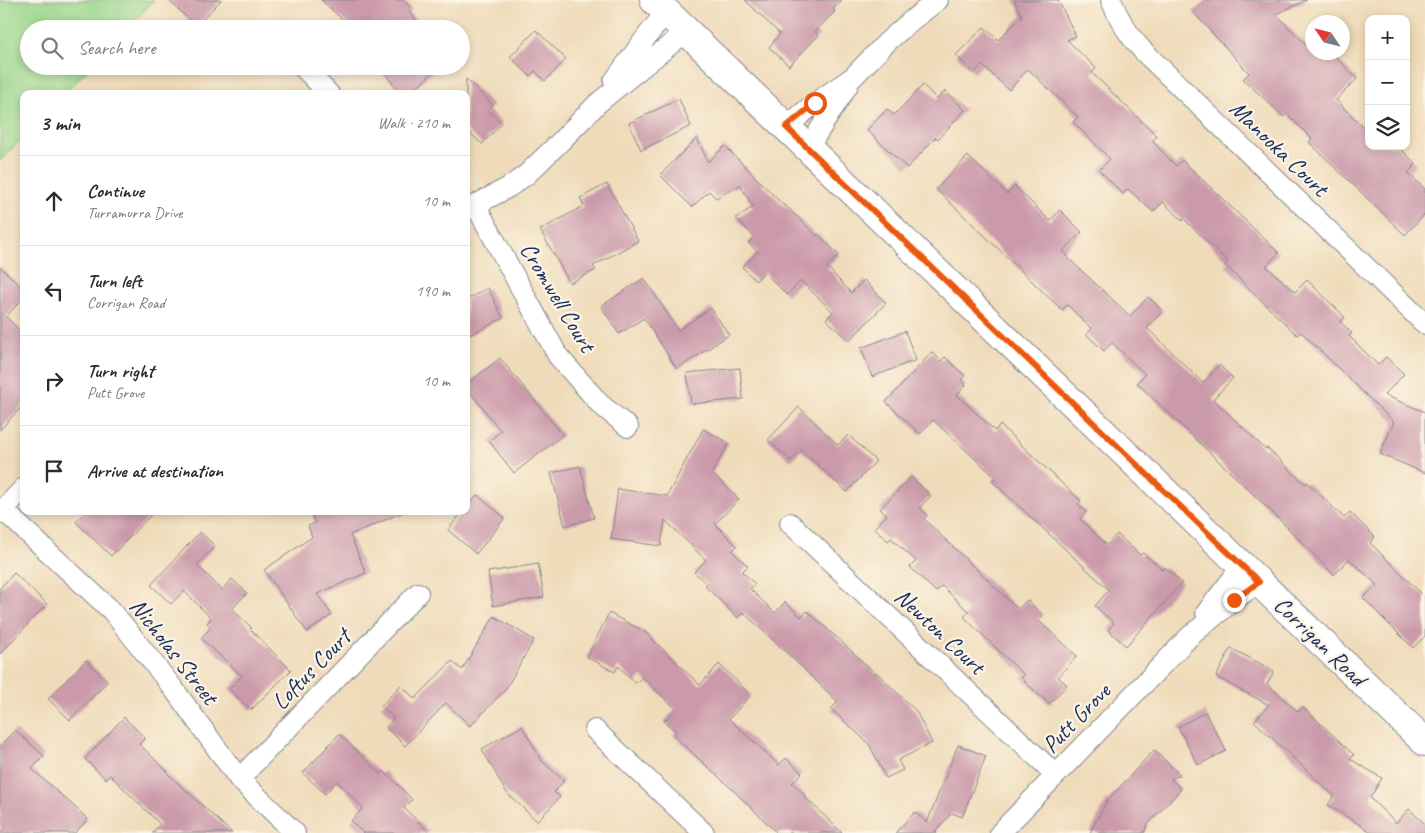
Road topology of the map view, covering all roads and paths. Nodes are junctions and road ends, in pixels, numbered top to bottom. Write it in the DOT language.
graph roads {
  1 [pos="938,0"];
  2 [pos="1111,0"];
  3 [pos="660,6"];
  4 [pos="687,32"];
  5 [pos="311,75"];
  6 [pos="853,77"];
  7 [pos="326,90"];
  8 [pos="598,103"];
  9 [pos="786,127"];
  10 [pos="808,148"];
  11 [pos="471,208"];
  12 [pos="1425,324"];
  13 [pos="628,427"];
  14 [pos="20,492"];
  15 [pos="2,512"];
  16 [pos="790,523"];
  17 [pos="1250,574"];
  18 [pos="418,593"];
  19 [pos="595,730"];
  20 [pos="1425,742"];
  21 [pos="1056,775"];
  22 [pos="239,779"];
  23 [pos="294,833"];
  24 [pos="704,833"];
  25 [pos="1000,833"];
  1 -- 6 [label="street"];
  2 -- 12 [label="street, Manooka Court"];
  3 -- 4 [label="main road, Corrigan Road"];
  3 -- 8 [label="street"];
  4 -- 8 [label="street"];
  4 -- 9 [label="main road, Corrigan Road"];
  5 -- 7 [label="street"];
  6 -- 9 [label="street"];
  6 -- 10 [label="street"];
  8 -- 11 [label="street"];
  9 -- 10 [label="main road, Corrigan Road"];
  10 -- 17 [label="main road, Corrigan Road"];
  11 -- 13 [label="street, Cromwell Court"];
  14 -- 15 [label="street"];
  15 -- 22 [label="street, Nicholas Street"];
  16 -- 21 [label="street, Newton Court"];
  17 -- 20 [label="main road, Corrigan Road"];
  17 -- 21 [label="street, Putt Grove"];
  18 -- 22 [label="street, Loftus Court"];
  19 -- 24 [label="street"];
  21 -- 25 [label="street, Putt Grove"];
  22 -- 23 [label="street, Nicholas Street"];
}
